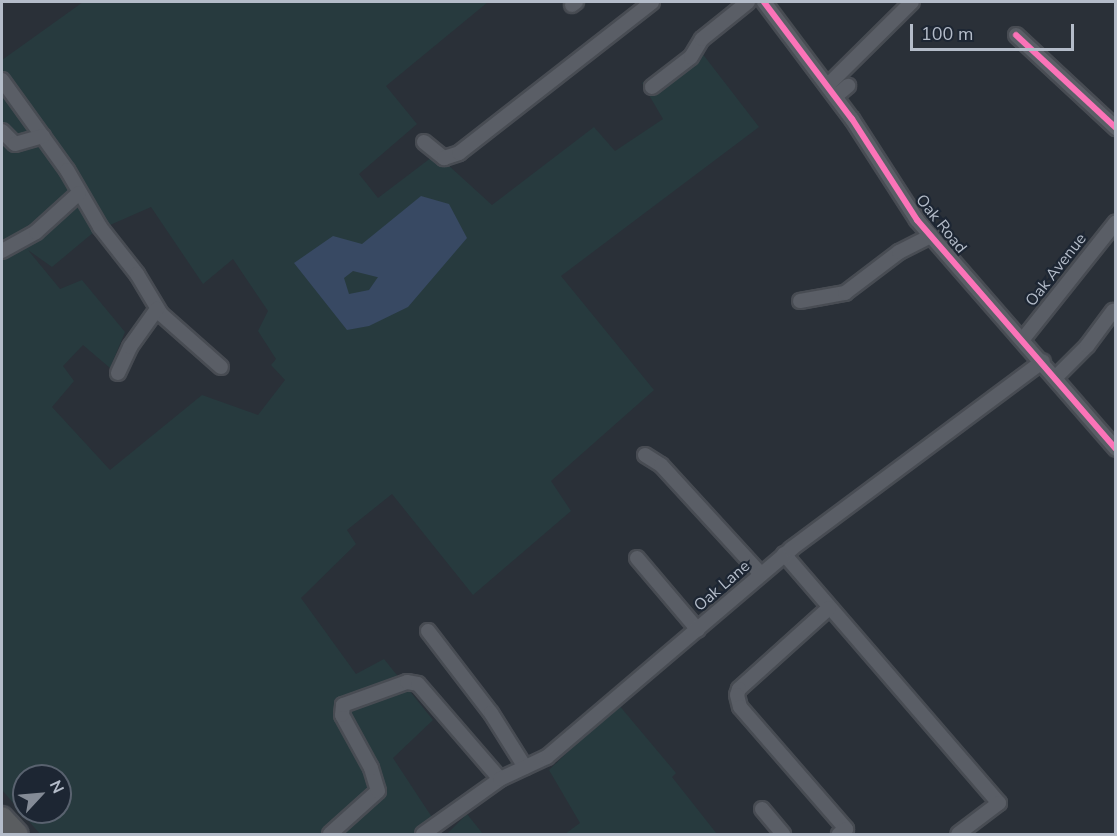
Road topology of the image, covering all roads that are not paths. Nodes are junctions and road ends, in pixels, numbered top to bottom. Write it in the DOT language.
graph roads {
  1 [pos="652,2"];
  2 [pos="748,2"];
  3 [pos="764,2"];
  4 [pos="912,2"];
  5 [pos="1016,35"];
  6 [pos="2,80"];
  7 [pos="848,86"];
  8 [pos="652,87"];
  9 [pos="832,91"];
  10 [pos="1116,128"];
  11 [pos="2,131"];
  12 [pos="44,136"];
  13 [pos="424,142"];
  14 [pos="79,193"];
  15 [pos="1116,222"];
  16 [pos="931,236"];
  17 [pos="2,251"];
  18 [pos="800,301"];
  19 [pos="157,309"];
  20 [pos="1113,311"];
  21 [pos="1023,339"];
  22 [pos="1043,361"];
  23 [pos="221,367"];
  24 [pos="118,373"];
  25 [pos="1056,377"];
  26 [pos="1116,449"];
  27 [pos="645,455"];
  28 [pos="784,554"];
  29 [pos="637,558"];
  30 [pos="761,574"];
  31 [pos="829,608"];
  32 [pos="698,630"];
  33 [pos="428,631"];
  34 [pos="525,767"];
  35 [pos="500,779"];
  36 [pos="762,809"];
  37 [pos="2,817"];
  38 [pos="18,834"];
  39 [pos="330,834"];
  40 [pos="423,834"];
  41 [pos="783,834"];
  42 [pos="839,834"];
  43 [pos="958,834"];
  1 -- 13 [label="street"];
  2 -- 8 [label="street"];
  3 -- 9 [label="street, Oak Road"];
  4 -- 9 [label="street"];
  5 -- 10 [label="street"];
  6 -- 12 [label="street"];
  7 -- 9 [label="street"];
  9 -- 16 [label="street, Oak Road"];
  11 -- 12 [label="street"];
  12 -- 14 [label="street"];
  14 -- 17 [label="street"];
  14 -- 19 [label="street"];
  15 -- 21 [label="street, Oak Avenue"];
  16 -- 18 [label="street"];
  16 -- 21 [label="street, Oak Road"];
  19 -- 23 [label="street"];
  19 -- 24 [label="street"];
  20 -- 25 [label="street"];
  21 -- 22 [label="street, Oak Road"];
  22 -- 25 [label="street, Oak Road"];
  22 -- 28 [label="street, Oak Lane"];
  25 -- 26 [label="street, Oak Road"];
  27 -- 30 [label="street"];
  28 -- 30 [label="street, Oak Lane"];
  28 -- 31 [label="street"];
  29 -- 32 [label="street"];
  30 -- 32 [label="street, Oak Lane"];
  31 -- 42 [label="street"];
  31 -- 43 [label="street"];
  32 -- 34 [label="street, Oak Lane"];
  33 -- 34 [label="street"];
  34 -- 35 [label="street, Oak Lane"];
  35 -- 39 [label="street"];
  35 -- 40 [label="street, Oak Lane"];
  36 -- 41 [label="street"];
  37 -- 38 [label="highway"];
}
